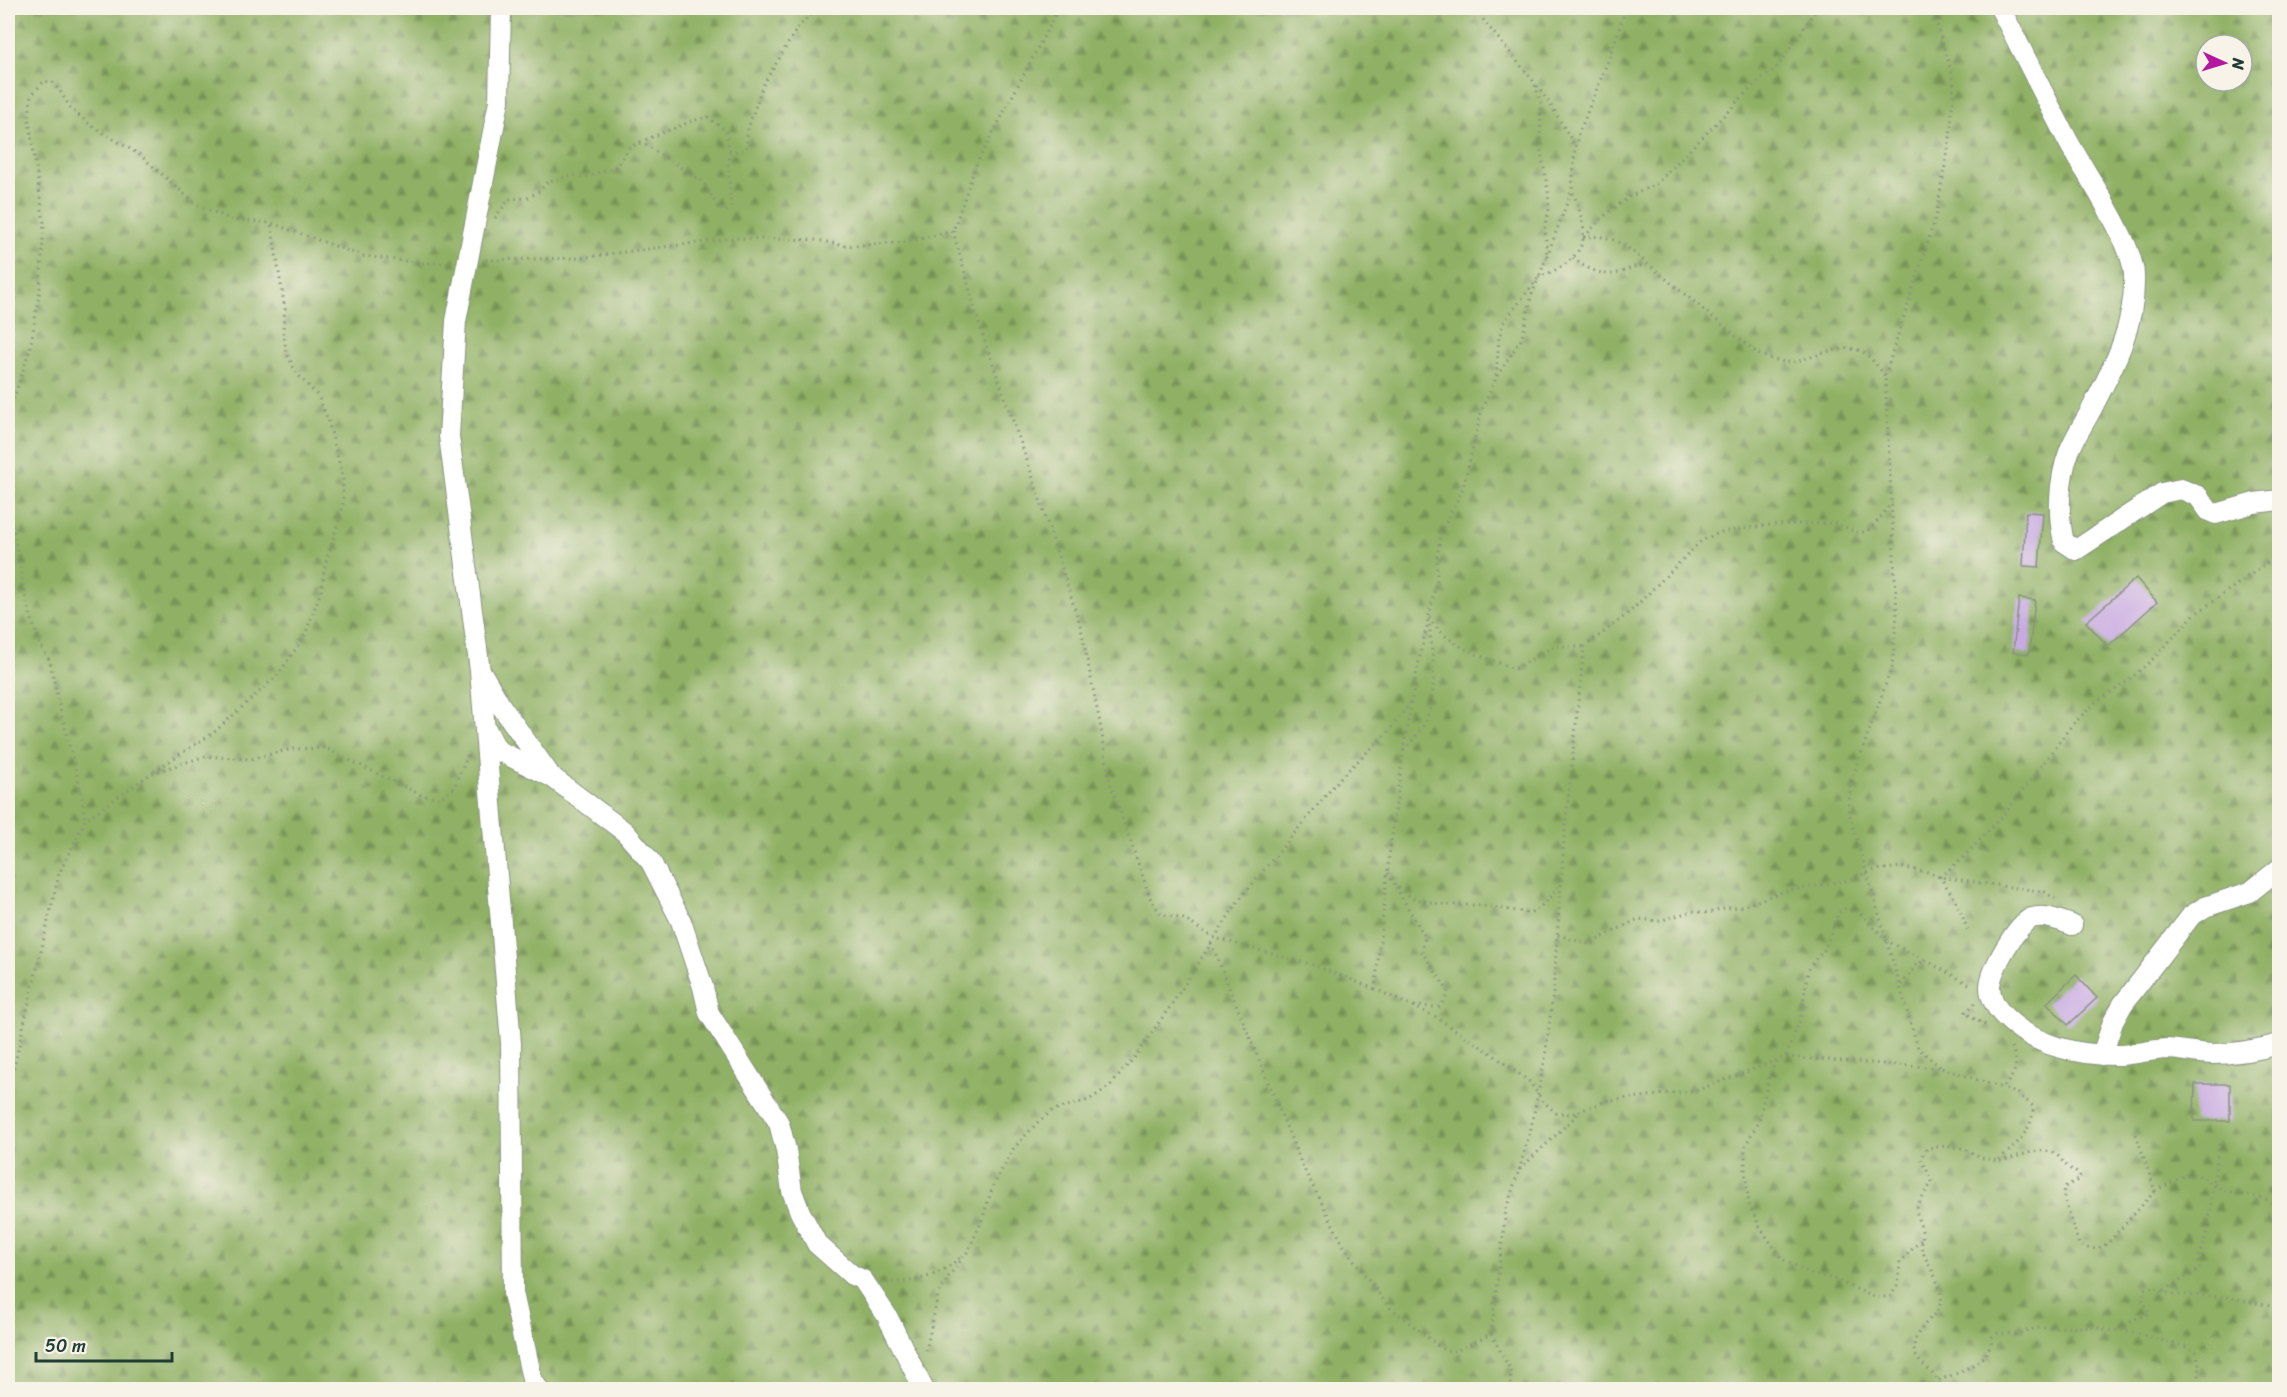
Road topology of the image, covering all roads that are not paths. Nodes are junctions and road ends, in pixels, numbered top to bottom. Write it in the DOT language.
graph roads {
  1 [pos="501,8"];
  2 [pos="2000,8"];
  3 [pos="2280,500"];
  4 [pos="480,671"];
  5 [pos="485,726"];
  6 [pos="552,777"];
  7 [pos="2280,867"];
  8 [pos="2072,925"];
  9 [pos="2280,1044"];
  10 [pos="2102,1055"];
  11 [pos="922,1385"];
  12 [pos="539,1389"];
  1 -- 4 [label="street"];
  2 -- 3 [label="street"];
  4 -- 5 [label="street"];
  4 -- 6 [label="street"];
  5 -- 6 [label="street"];
  5 -- 12 [label="street"];
  6 -- 11 [label="street"];
  7 -- 10 [label="street"];
  8 -- 10 [label="street"];
  9 -- 10 [label="street"];
}
